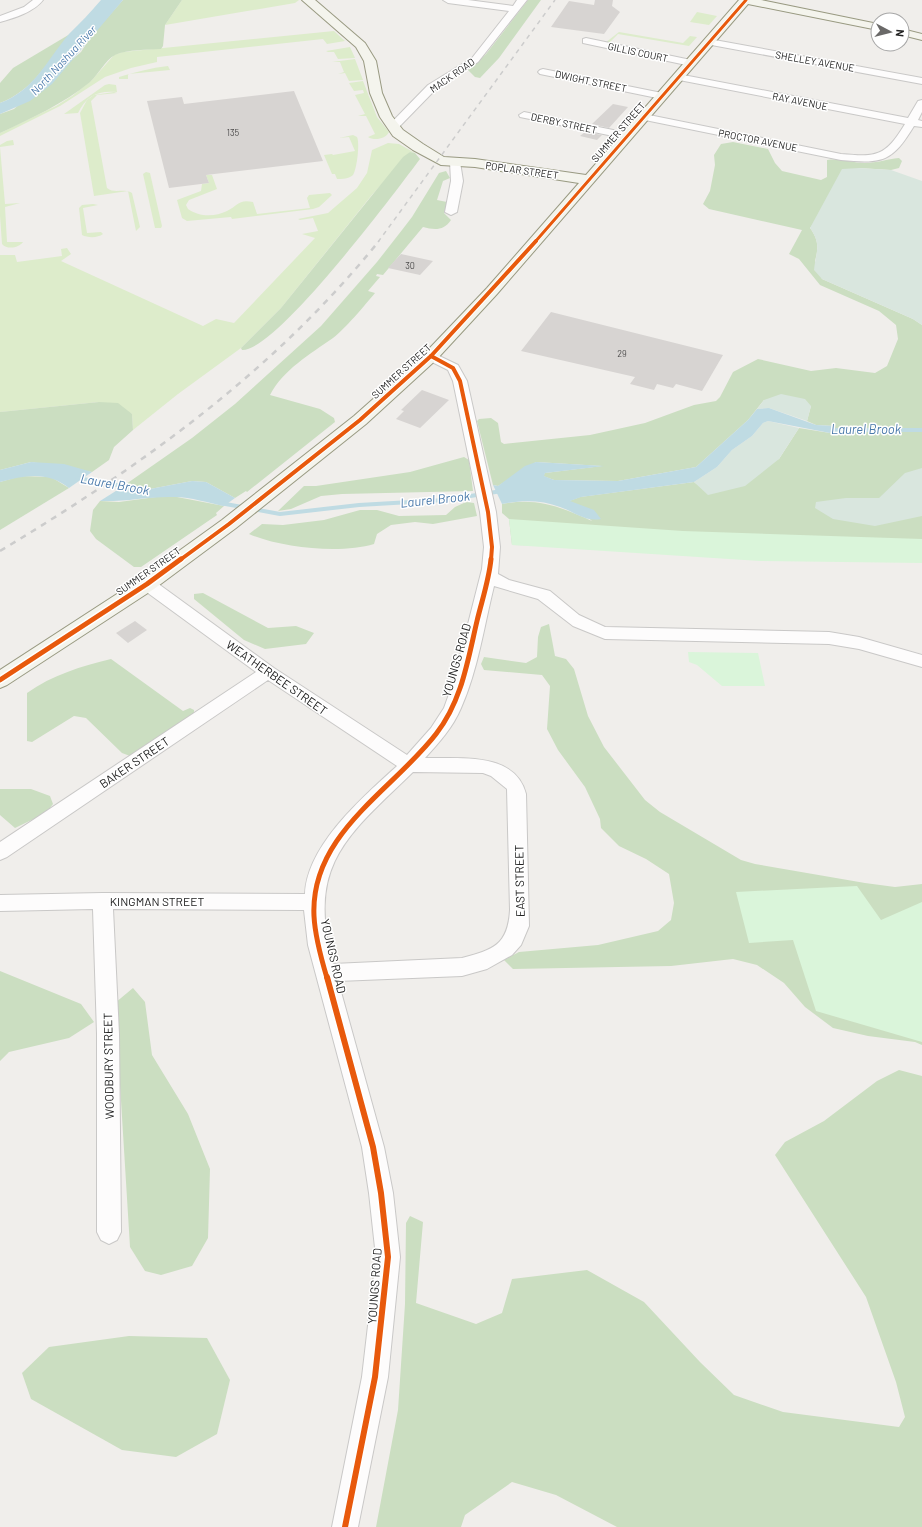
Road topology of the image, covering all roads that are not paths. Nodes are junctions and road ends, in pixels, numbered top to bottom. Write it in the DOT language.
graph roads {
  1 [pos="311,0"];
  2 [pos="448,0"];
  3 [pos="522,0"];
  4 [pos="746,0"];
  5 [pos="34,3"];
  6 [pos="516,9"];
  7 [pos="0,19"];
  8 [pos="870,25"];
  9 [pos="910,34"];
  10 [pos="922,36"];
  11 [pos="586,41"];
  12 [pos="709,42"];
  13 [pos="691,63"];
  14 [pos="543,72"];
  15 [pos="678,77"];
  16 [pos="922,81"];
  17 [pos="662,96"];
  18 [pos="922,103"];
  19 [pos="524,115"];
  20 [pos="644,116"];
  21 [pos="911,122"];
  22 [pos="922,124"];
  23 [pos="393,127"];
  24 [pos="628,136"];
  25 [pos="455,162"];
  26 [pos="589,180"];
  27 [pos="452,212"];
  28 [pos="431,356"];
  29 [pos="486,580"];
  30 [pos="147,584"];
  31 [pos="922,661"];
  32 [pos="268,672"];
  33 [pos="0,680"];
  34 [pos="409,765"];
  35 [pos="0,852"];
  36 [pos="103,901"];
  37 [pos="314,902"];
  38 [pos="0,904"];
  39 [pos="326,973"];
  40 [pos="109,1232"];
  41 [pos="345,1527"];
  1 -- 23 [label="main road"];
  2 -- 6 [label="street"];
  3 -- 6 [label="street, MACK ROAD"];
  4 -- 8 [label="main road"];
  4 -- 12 [label="main road, SUMMER STREET"];
  5 -- 7 [label="street"];
  6 -- 23 [label="street, MACK ROAD"];
  9 -- 10 [label="main road"];
  11 -- 13 [label="street, GILLIS COURT"];
  12 -- 13 [label="main road, SUMMER STREET"];
  12 -- 16 [label="street, SHELLEY AVENUE"];
  13 -- 15 [label="main road, SUMMER STREET"];
  14 -- 17 [label="street, DWIGHT STREET"];
  15 -- 17 [label="main road, SUMMER STREET"];
  15 -- 21 [label="street, RAY AVENUE"];
  17 -- 20 [label="main road, SUMMER STREET"];
  18 -- 21 [label="street"];
  19 -- 24 [label="street, DERBY STREET"];
  20 -- 21 [label="street, PROCTOR AVENUE"];
  20 -- 24 [label="main road, SUMMER STREET"];
  21 -- 22 [label="street, RAY AVENUE"];
  23 -- 25 [label="main road, POPLAR STREET"];
  24 -- 26 [label="main road, SUMMER STREET"];
  25 -- 26 [label="main road, POPLAR STREET"];
  25 -- 27 [label="street"];
  26 -- 28 [label="main road, SUMMER STREET"];
  28 -- 29 [label="street, YOUNGS ROAD"];
  28 -- 30 [label="main road, SUMMER STREET"];
  29 -- 31 [label="street"];
  29 -- 34 [label="street, YOUNGS ROAD"];
  30 -- 32 [label="street, WEATHERBEE STREET"];
  30 -- 33 [label="main road, SUMMER STREET"];
  32 -- 34 [label="street, WEATHERBEE STREET"];
  32 -- 35 [label="street, BAKER STREET"];
  34 -- 37 [label="street, YOUNGS ROAD"];
  34 -- 39 [label="street, EAST STREET"];
  36 -- 37 [label="street, KINGMAN STREET"];
  36 -- 38 [label="street, KINGMAN STREET"];
  36 -- 40 [label="street, WOODBURY STREET"];
  37 -- 39 [label="street, YOUNGS ROAD"];
  39 -- 41 [label="street, YOUNGS ROAD"];
}
